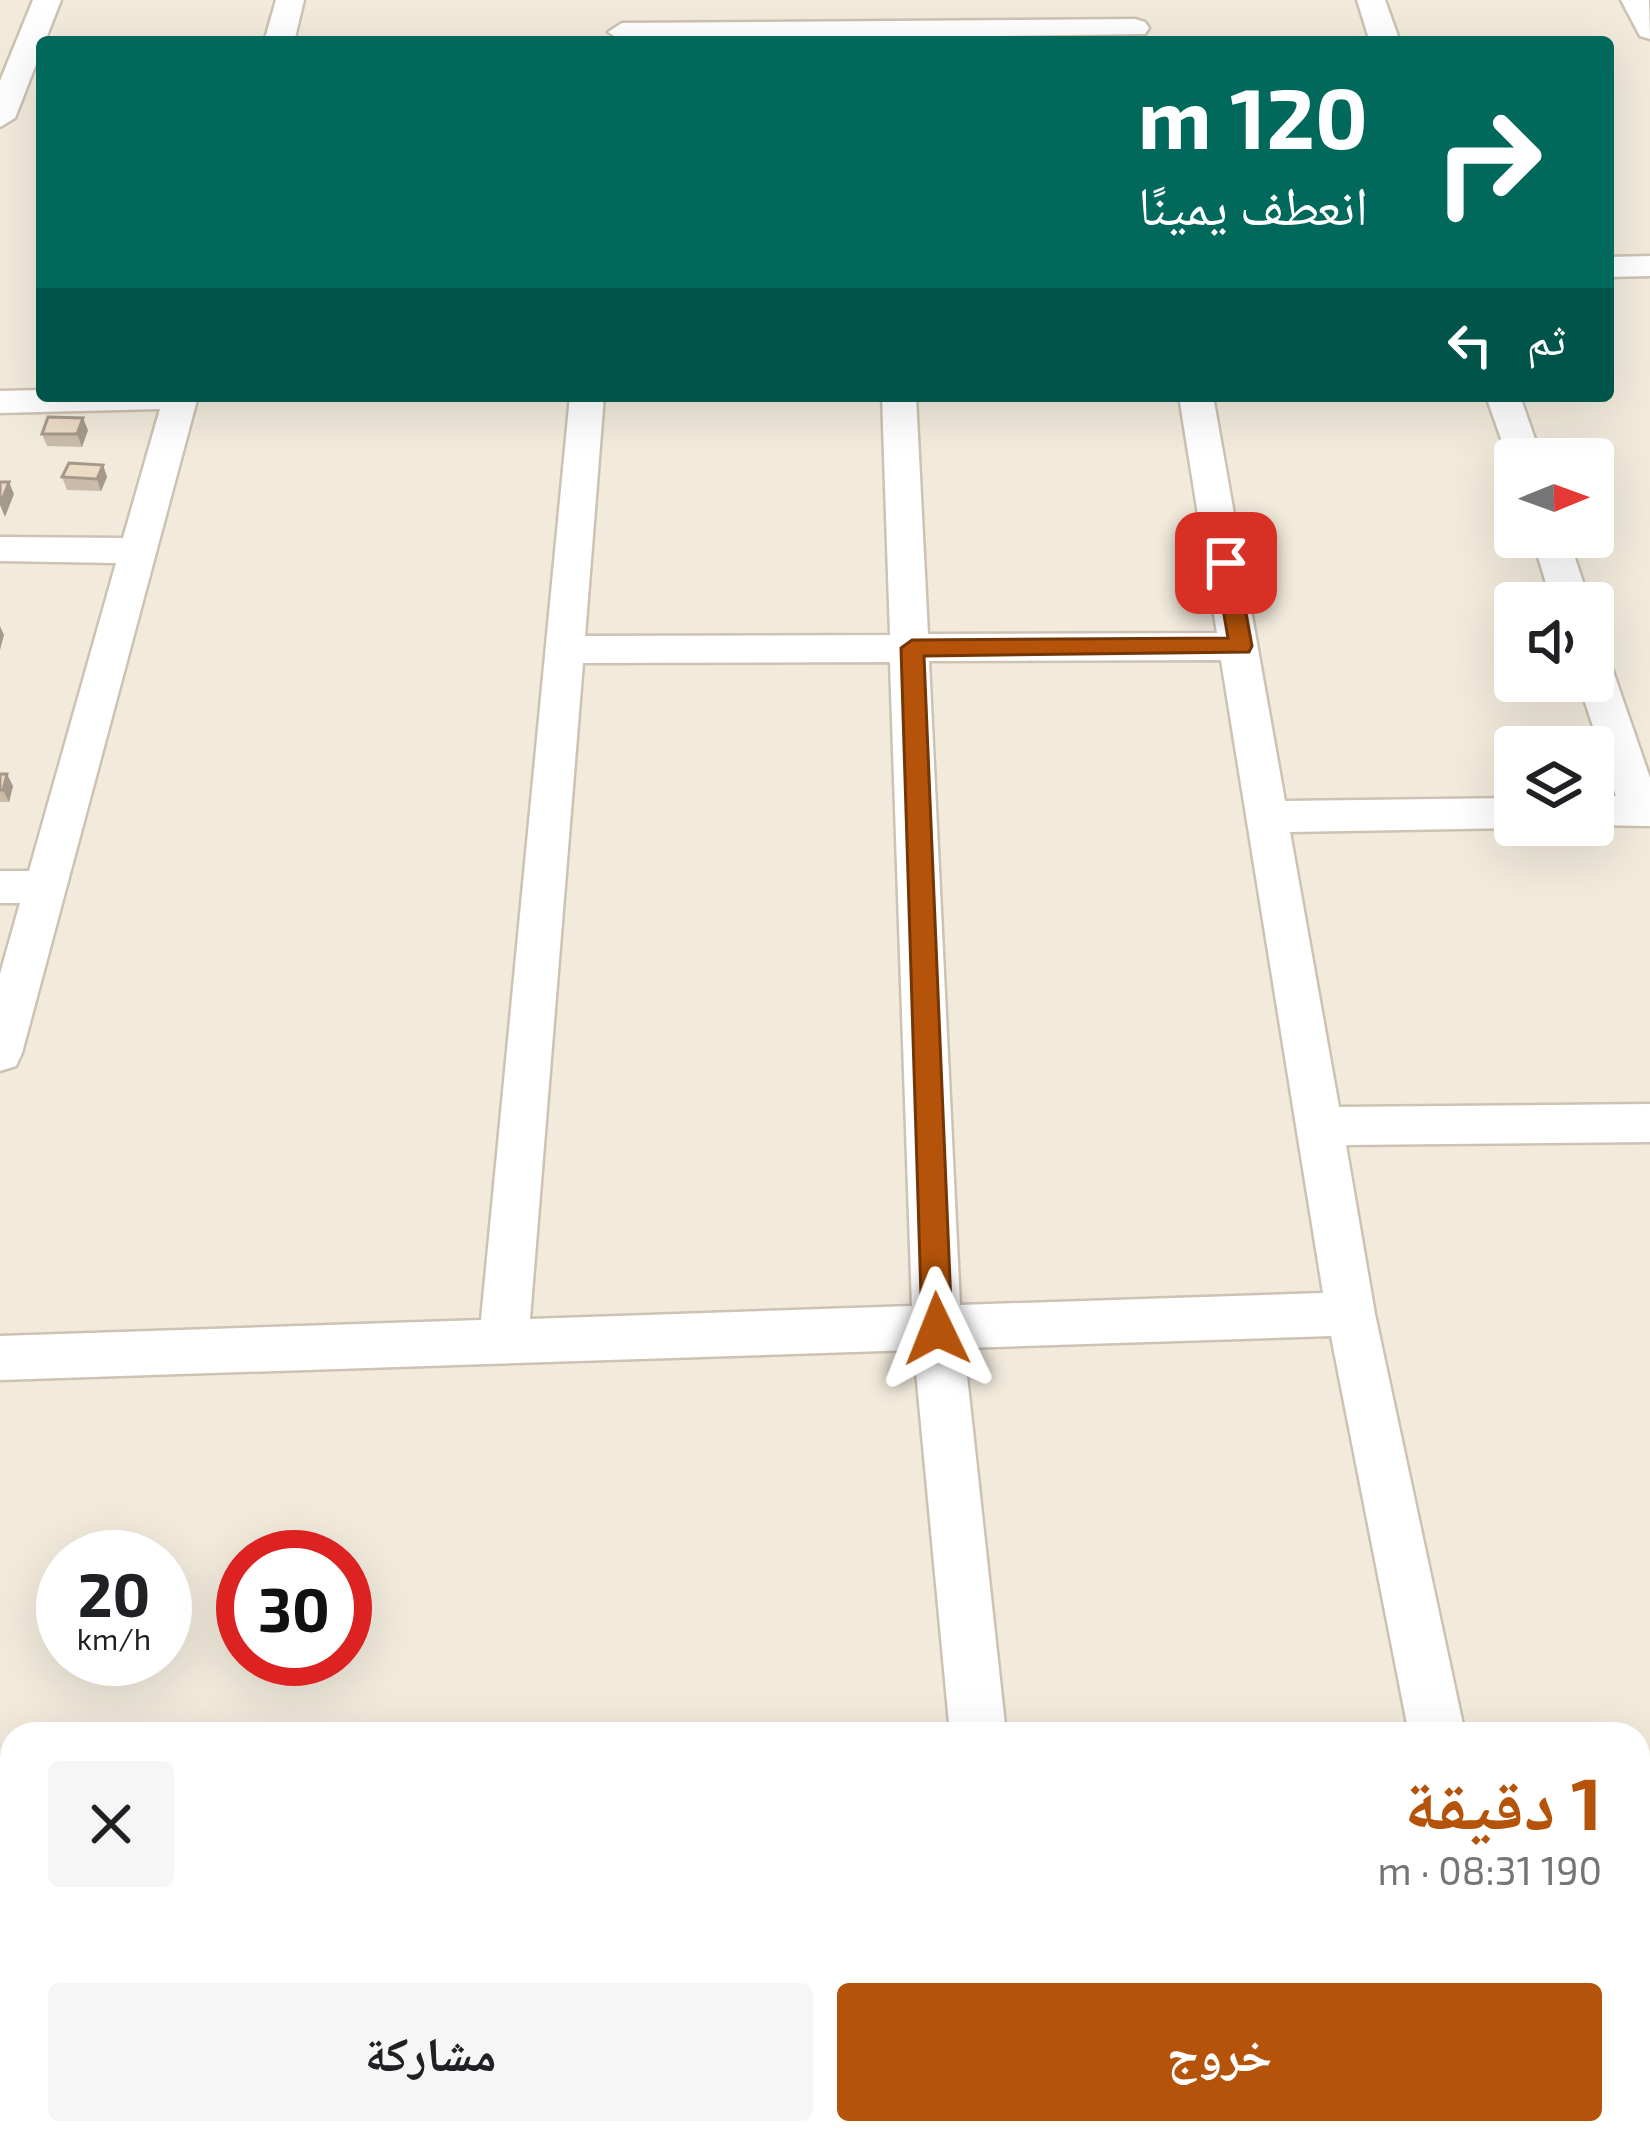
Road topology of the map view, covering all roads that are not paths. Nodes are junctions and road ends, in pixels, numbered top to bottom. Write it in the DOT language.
graph roads {
  1 [pos="47,0"];
  2 [pos="290,0"];
  3 [pos="625,0"];
  4 [pos="1371,0"];
  5 [pos="1635,0"];
  6 [pos="886,15"];
  7 [pos="1134,24"];
  8 [pos="1650,30"];
  9 [pos="280,36"];
  10 [pos="621,36"];
  11 [pos="633,36"];
  12 [pos="1383,36"];
  13 [pos="36,107"];
  14 [pos="2,110"];
  15 [pos="1650,266"];
  16 [pos="1614,267"];
  17 [pos="36,401"];
  18 [pos="0,402"];
  19 [pos="180,402"];
  20 [pos="586,402"];
  21 [pos="899,402"];
  22 [pos="1197,402"];
  23 [pos="1505,402"];
  24 [pos="1517,438"];
  25 [pos="0,549"];
  26 [pos="138,551"];
  27 [pos="1241,646"];
  28 [pos="912,648"];
  29 [pos="562,650"];
  30 [pos="1605,702"];
  31 [pos="1645,811"];
  32 [pos="1614,812"];
  33 [pos="1494,813"];
  34 [pos="1266,817"];
  35 [pos="0,887"];
  36 [pos="46,887"];
  37 [pos="2,1037"];
  38 [pos="1650,1123"];
  39 [pos="1319,1126"];
  40 [pos="1351,1314"];
  41 [pos="937,1329"];
  42 [pos="502,1344"];
  43 [pos="0,1358"];
  44 [pos="977,1722"];
  45 [pos="1435,1722"];
  1 -- 14 [label="street"];
  2 -- 9 [label="street"];
  3 -- 10 [label="street"];
  4 -- 12 [label="street"];
  5 -- 8 [label="street"];
  6 -- 7 [label="street"];
  6 -- 11 [label="street"];
  13 -- 14 [label="street"];
  15 -- 16 [label="street"];
  17 -- 18 [label="street"];
  19 -- 26 [label="street"];
  20 -- 29 [label="street"];
  21 -- 28 [label="street"];
  22 -- 27 [label="street"];
  23 -- 24 [label="street"];
  25 -- 26 [label="street"];
  26 -- 36 [label="street"];
  27 -- 28 [label="street"];
  27 -- 34 [label="street"];
  28 -- 29 [label="street"];
  28 -- 41 [label="street"];
  29 -- 42 [label="street"];
  30 -- 31 [label="street"];
  31 -- 32 [label="street"];
  33 -- 34 [label="street"];
  34 -- 39 [label="street"];
  35 -- 36 [label="street"];
  36 -- 37 [label="street"];
  38 -- 39 [label="street"];
  39 -- 40 [label="street"];
  40 -- 41 [label="street"];
  40 -- 45 [label="street"];
  41 -- 42 [label="street"];
  41 -- 44 [label="street"];
  42 -- 43 [label="street"];
}
